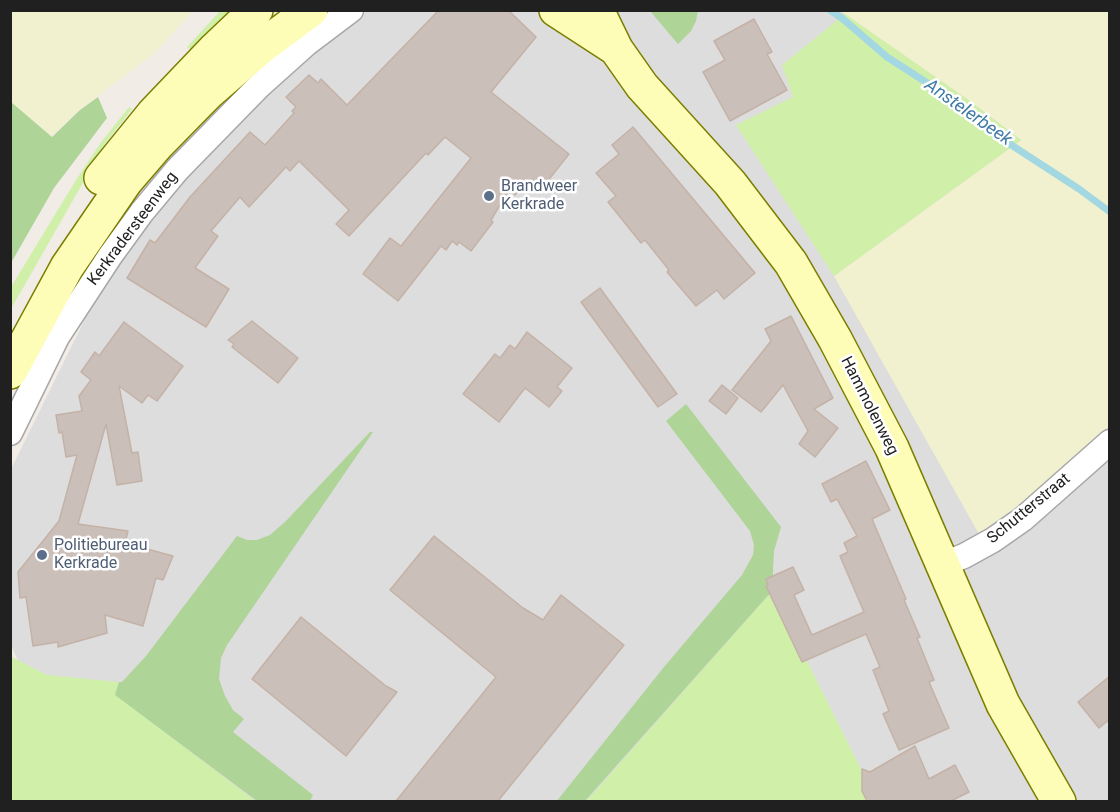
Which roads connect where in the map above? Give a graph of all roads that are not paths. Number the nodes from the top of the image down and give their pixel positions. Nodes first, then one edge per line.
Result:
1 (256, 10) edge
2 (311, 10) edge
3 (351, 10) edge
4 (556, 10) edge
5 (597, 10) edge
6 (616, 49) junction
7 (10, 324) edge
8 (10, 372) edge
9 (10, 433) edge
10 (1110, 442) edge
11 (941, 565) junction
12 (1059, 801) edge

1 - 7 street
2 - 8 street, Kerkradersteenweg
3 - 9 street, Kerkradersteenweg
4 - 6 street, Hammolenweg
5 - 6 street, Hammolenweg
6 - 11 street, Hammolenweg
10 - 11 street, Schutterstraat
11 - 12 street, Hammolenweg

